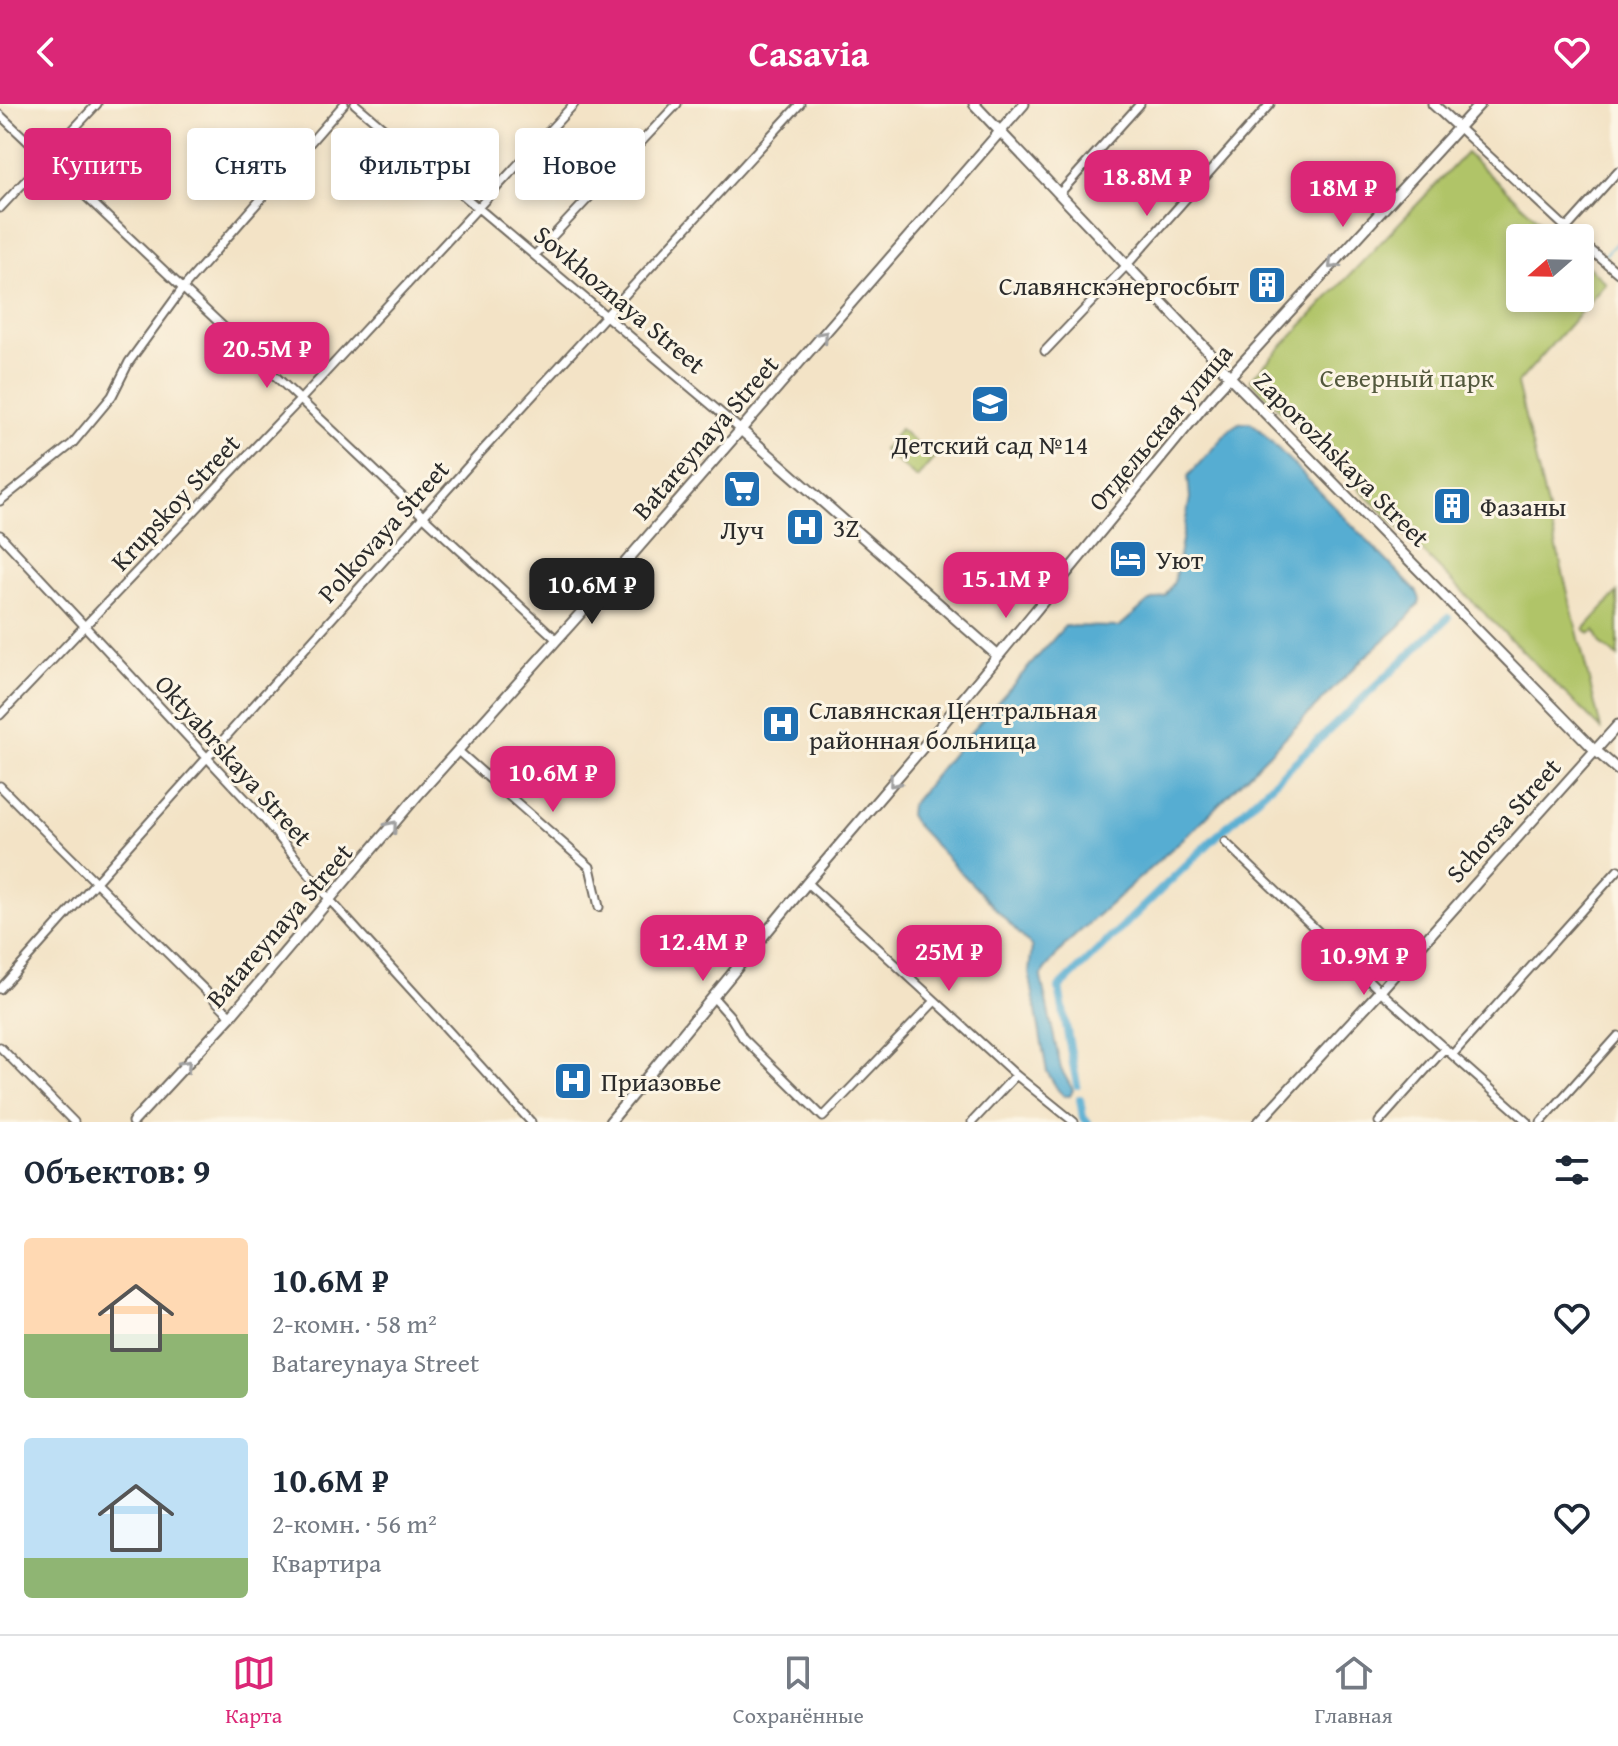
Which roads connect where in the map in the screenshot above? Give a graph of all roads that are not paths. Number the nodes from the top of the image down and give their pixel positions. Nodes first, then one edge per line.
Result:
1 (97, 104) edge
2 (344, 104) edge
3 (355, 104) edge
4 (574, 104) edge
5 (677, 104) edge
6 (800, 104) edge
7 (974, 104) edge
8 (1024, 104) edge
9 (1140, 104) edge
10 (1270, 104) edge
11 (1433, 104) edge
12 (1480, 104) edge
13 (0, 115) edge
14 (75, 128) edge
15 (1459, 128) junction
16 (1000, 131) junction
17 (24, 138) edge
18 (1618, 171) edge
19 (24, 182) edge
20 (1059, 194) junction
21 (90, 200) edge
22 (477, 206) junction
23 (0, 208) edge
24 (1561, 224) edge
25 (1570, 224) edge
26 (1594, 252) edge
27 (535, 255) junction
28 (1618, 257) edge
29 (1610, 265) junction
30 (1126, 266) junction
31 (1618, 273) edge
32 (183, 288) junction
33 (606, 315) junction
34 (1045, 351) dead end
35 (1229, 376) junction
36 (300, 400) junction
37 (741, 430) junction
38 (0, 501) edge
39 (424, 517) junction
40 (0, 535) edge
41 (84, 628) junction
42 (557, 640) junction
43 (998, 656) junction
44 (0, 715) edge
45 (1618, 725) edge
46 (1595, 750) junction
47 (458, 751) junction
48 (207, 757) junction
49 (1618, 770) edge
50 (0, 786) edge
51 (1225, 842) dead end
52 (1618, 870) edge
53 (97, 882) junction
54 (807, 883) junction
55 (330, 900) junction
56 (599, 907) dead end
57 (0, 989) edge
58 (1380, 991) junction
59 (713, 997) junction
60 (935, 1001) junction
61 (231, 1016) junction
62 (1618, 1036) edge
63 (0, 1047) edge
64 (1445, 1048) junction
65 (1453, 1054) junction
66 (1016, 1075) junction
67 (74, 1122) edge
68 (133, 1122) edge
69 (531, 1122) edge
70 (610, 1122) edge
71 (972, 1122) edge
72 (1074, 1122) edge
73 (1259, 1122) edge
74 (1379, 1122) edge
75 (1528, 1122) edge
76 (1541, 1122) edge

1 - 14 street
2 - 32 street
3 - 22 street, Sovkhoznaya Street
4 - 22 street, Krupskoy Street
5 - 27 street
6 - 33 street, Polkovaya Street
7 - 16 street, Zaporozhskaya Street
8 - 16 street, Batareynaya Street
9 - 20 street
10 - 30 street
11 - 15 street
12 - 15 street, Отдельская улица
13 - 17 street
15 - 24 street
15 -> 35 street, Отдельская улица
16 - 20 street, Zaporozhskaya Street
37 -> 16 street, Batareynaya Street
18 - 25 street
19 - 23 street
20 - 30 street, Zaporozhskaya Street
21 - 32 street
22 - 27 street, Sovkhoznaya Street
22 - 36 street, Krupskoy Street
26 - 29 street
27 - 33 street, Sovkhoznaya Street
28 - 29 street
29 - 31 street
30 - 34 street
30 - 35 street, Zaporozhskaya Street
32 - 36 street
32 - 38 street
33 - 37 street, Sovkhoznaya Street
33 - 39 street, Polkovaya Street
35 - 43 street, Отдельская улица
35 - 46 street, Zaporozhskaya Street
36 - 39 street
36 - 41 street, Krupskoy Street
37 - 42 street, Batareynaya Street
37 - 43 street, Sovkhoznaya Street
39 - 42 street
39 - 48 street, Polkovaya Street
40 - 41 street, Oktyabrskaya Street
41 - 44 street, Krupskoy Street
41 - 48 street, Oktyabrskaya Street
42 - 47 street, Batareynaya Street
43 -> 54 street, Отдельская улица
45 - 46 street, Schorsa Street
46 - 49 street, Zaporozhskaya Street
46 - 58 street, Schorsa Street
55 -> 47 street, Batareynaya Street
47 - 56 street
48 - 53 street, Polkovaya Street
48 - 55 street, Oktyabrskaya Street
50 - 53 street
51 - 58 street
52 - 65 street
53 - 57 street, Polkovaya Street
53 - 61 street
54 - 59 street, Отдельская улица
54 - 60 street
55 - 61 street, Batareynaya Street
55 - 69 street, Oktyabrskaya Street
58 - 64 street
58 - 73 street, Schorsa Street
59 - 60 street
59 - 70 street, Отдельская улица
60 - 66 street
68 -> 61 street, Batareynaya Street
62 - 76 street
63 - 67 street
64 - 65 street
64 - 74 street
65 - 75 street
66 - 71 street
66 - 72 street

